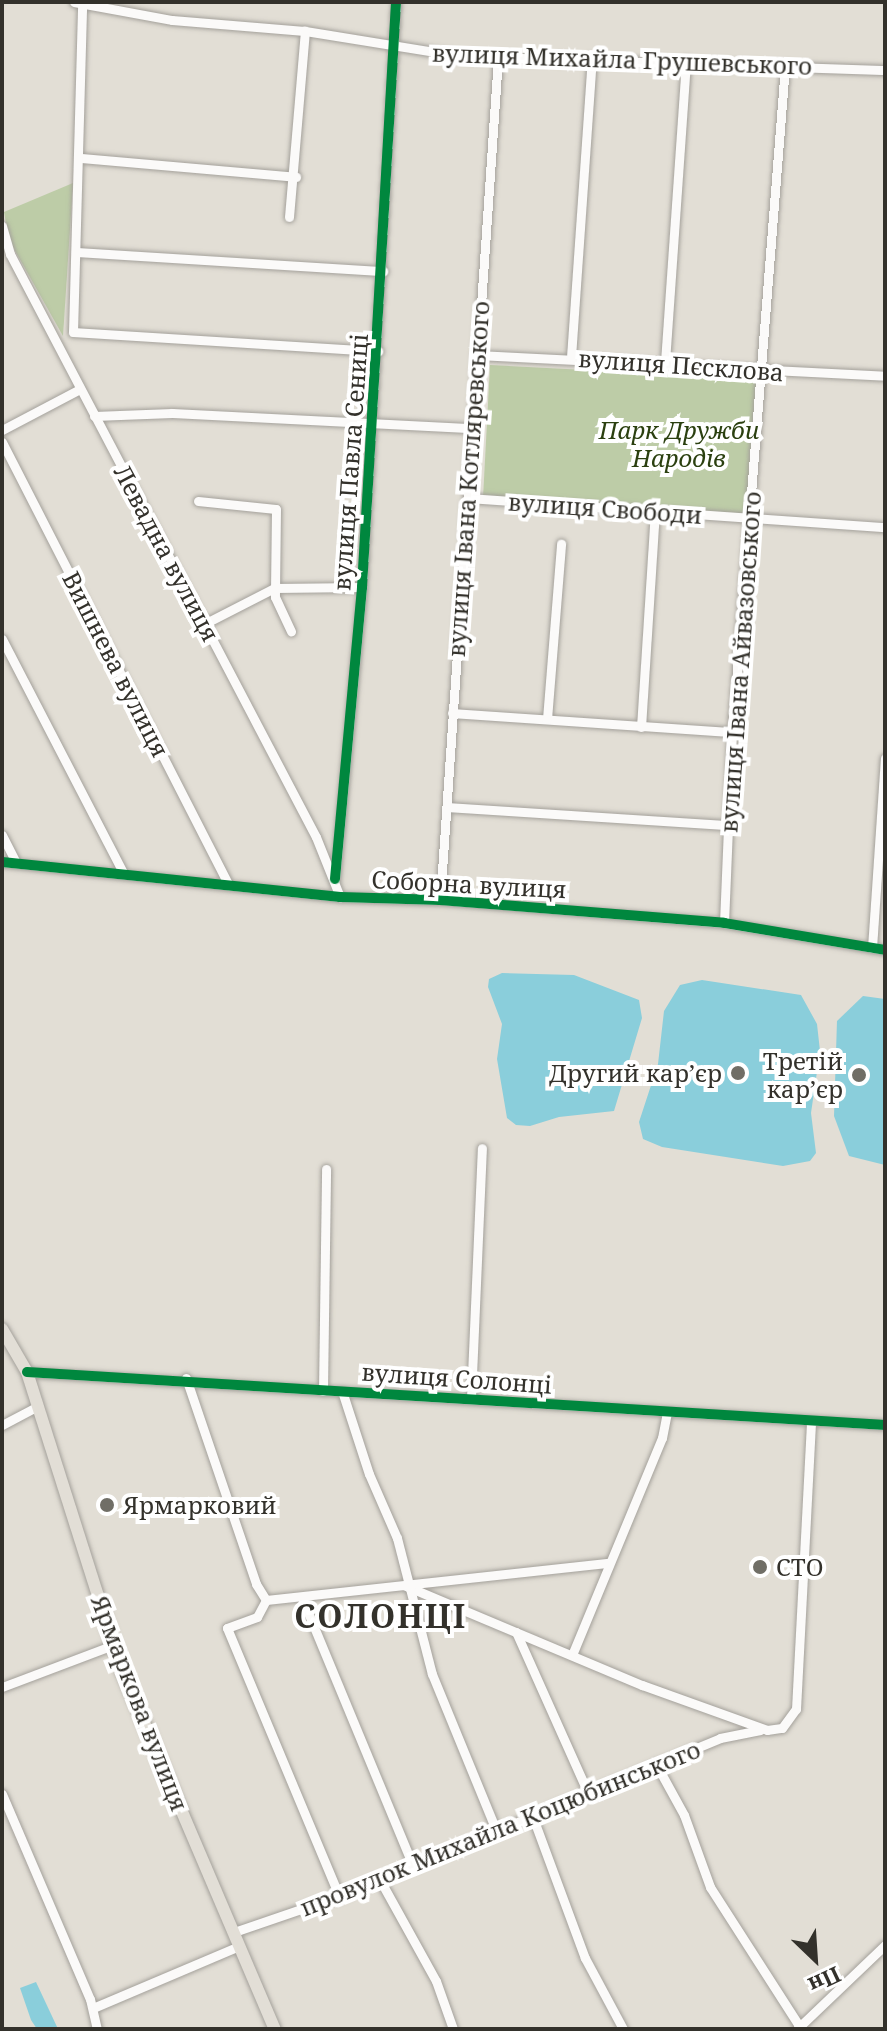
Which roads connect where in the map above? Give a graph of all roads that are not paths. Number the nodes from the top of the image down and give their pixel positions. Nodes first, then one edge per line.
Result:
1 (396, 2) edge
2 (78, 3) edge
3 (93, 4) edge
4 (305, 31) junction
5 (395, 46) junction
6 (498, 58) junction
7 (592, 59) junction
8 (686, 61) junction
9 (785, 66) junction
10 (885, 70) edge
11 (80, 158) junction
12 (296, 177) junction
13 (289, 217) dead end
14 (2, 226) edge
15 (77, 252) junction
16 (383, 271) junction
17 (73, 332) junction
18 (58, 344) junction
19 (378, 351) junction
20 (477, 355) junction
21 (571, 357) junction
22 (665, 362) junction
23 (760, 371) junction
24 (885, 376) edge
25 (80, 389) junction
26 (94, 416) junction
27 (373, 425) junction
28 (473, 428) junction
29 (2, 430) edge
30 (2, 442) edge
31 (468, 498) junction
32 (198, 501) dead end
33 (655, 511) junction
34 (750, 519) junction
35 (885, 527) edge
36 (561, 544) dead end
37 (362, 587) junction
38 (274, 588) junction
39 (204, 624) junction
40 (291, 632) dead end
41 (2, 639) edge
42 (452, 713) junction
43 (547, 719) junction
44 (641, 727) junction
45 (732, 732) junction
46 (885, 758) edge
47 (447, 807) junction
48 (728, 825) junction
49 (2, 835) edge
50 (2, 862) edge
51 (16, 862) junction
52 (124, 874) junction
53 (335, 879) junction
54 (229, 885) junction
55 (340, 897) junction
56 (440, 900) junction
57 (724, 923) junction
58 (872, 948) junction
59 (885, 950) edge
60 (482, 1148) dead end
61 (326, 1169) dead end
62 (2, 1329) edge
63 (27, 1372) junction
64 (186, 1378) junction
65 (323, 1391) junction
66 (342, 1391) junction
67 (471, 1398) junction
68 (38, 1406) junction
69 (667, 1413) junction
70 (811, 1423) junction
71 (2, 1425) edge
72 (885, 1425) edge
73 (609, 1563) junction
74 (406, 1586) junction
75 (302, 1598) junction
76 (266, 1600) junction
77 (516, 1632) junction
78 (113, 1645) junction
79 (572, 1655) junction
80 (2, 1687) edge
81 (767, 1730) junction
82 (656, 1764) junction
83 (588, 1793) junction
84 (2, 1794) edge
85 (532, 1815) junction
86 (496, 1830) junction
87 (413, 1866) junction
88 (380, 1880) junction
89 (339, 1896) junction
90 (234, 1932) junction
91 (885, 1945) edge
92 (239, 1946) junction
93 (93, 2008) junction
94 (799, 2028) edge
95 (97, 2029) edge
96 (275, 2029) edge
97 (453, 2029) edge
98 (623, 2029) edge

1 - 5 street, вулиця Павла Сениці
2 - 3 street, вулиця Михайла Грушевського
2 - 11 street
3 - 4 street, вулиця Михайла Грушевського
4 - 5 street, вулиця Михайла Грушевського
4 - 12 street
5 - 6 street, вулиця Михайла Грушевського
5 - 16 street, вулиця Павла Сениці
6 - 7 street, вулиця Михайла Грушевського
6 - 20 street, вулиця Івана Котляревського
7 - 8 street, вулиця Михайла Грушевського
7 - 21 street
8 - 9 street, вулиця Михайла Грушевського
8 - 22 street
9 - 10 street, вулиця Михайла Грушевського
9 - 23 street, вулиця Івана Айвазовського
11 - 12 street
11 - 15 street
12 - 13 street
14 - 18 street, Левадна вулиця
15 - 16 street
15 - 17 street
16 - 19 street, вулиця Павла Сениці
17 - 18 street
17 - 19 street
18 - 25 street, Левадна вулиця
19 - 27 street, вулиця Павла Сениці
20 - 21 street, вулиця Пєсклова
20 - 28 street, вулиця Івана Котляревського
21 - 22 street, вулиця Пєсклова
22 - 23 street, вулиця Пєсклова
23 - 24 street, вулиця Пєсклова
23 - 34 street, вулиця Івана Айвазовського
25 - 26 street, Левадна вулиця
25 - 29 street
26 - 27 street
26 - 39 street, Левадна вулиця
27 - 28 street
27 - 37 street, вулиця Павла Сениці
28 - 31 street, вулиця Івана Котляревського
30 - 54 street, Вишнева вулиця
31 - 33 street, вулиця Свободи
31 - 42 street, вулиця Івана Котляревського
32 - 38 street
33 - 34 street, вулиця Свободи
33 - 44 street
34 - 35 street, вулиця Свободи
34 - 45 street, вулиця Івана Айвазовського
36 - 43 street
37 - 38 street
37 - 53 street, вулиця Павла Сениці
38 - 39 street
38 - 40 street
39 - 53 street, Левадна вулиця
41 - 52 street
42 - 43 street
42 - 47 street, вулиця Івана Котляревського
43 - 44 street
44 - 45 street
45 - 48 street, вулиця Івана Айвазовського
46 - 58 street
47 - 48 street
47 - 56 street, вулиця Івана Котляревського
48 - 57 street, вулиця Івана Айвазовського
49 - 51 street
50 - 51 street, Соборна вулиця
51 - 52 street, Соборна вулиця
52 - 54 street, Соборна вулиця
53 - 55 street
54 - 55 street, Соборна вулиця
55 - 56 street, Соборна вулиця
56 - 57 street, Соборна вулиця
57 - 58 street, Соборна вулиця
58 - 59 street, Соборна вулиця
60 - 67 street
61 - 65 street
62 - 63 main road, Ярмаркова вулиця
63 - 64 street, вулиця Солонці
63 - 68 main road, Ярмаркова вулиця
64 - 65 street, вулиця Солонці
64 - 76 street
65 - 66 street, вулиця Солонці
66 - 67 street, вулиця Солонці
66 - 74 street
67 - 69 street, вулиця Солонці
68 - 71 street
68 - 78 main road, Ярмаркова вулиця
69 - 70 street, вулиця Солонці
69 - 73 street
70 - 72 street, вулиця Солонці
70 - 81 street
73 - 74 street
73 - 79 street
74 - 75 street
74 - 77 street
74 - 86 street
75 - 76 street
75 - 87 street
76 - 89 street
77 - 79 street
77 - 83 street
78 - 80 street
78 - 90 main road, Ярмаркова вулиця
79 - 81 street
81 - 82 street, провулок Михайла Коцюбинського
82 - 83 street, провулок Михайла Коцюбинського
82 - 94 street
83 - 85 street, провулок Михайла Коцюбинського
84 - 93 street
85 - 86 street, провулок Михайла Коцюбинського
85 - 98 street
86 - 87 street, провулок Михайла Коцюбинського
87 - 88 street, провулок Михайла Коцюбинського
88 - 89 street, провулок Михайла Коцюбинського
88 - 97 street
89 - 90 street, провулок Михайла Коцюбинського
90 - 92 main road, Ярмаркова вулиця
91 - 94 street
92 - 93 street
92 - 96 main road, Ярмаркова вулиця
93 - 95 street

